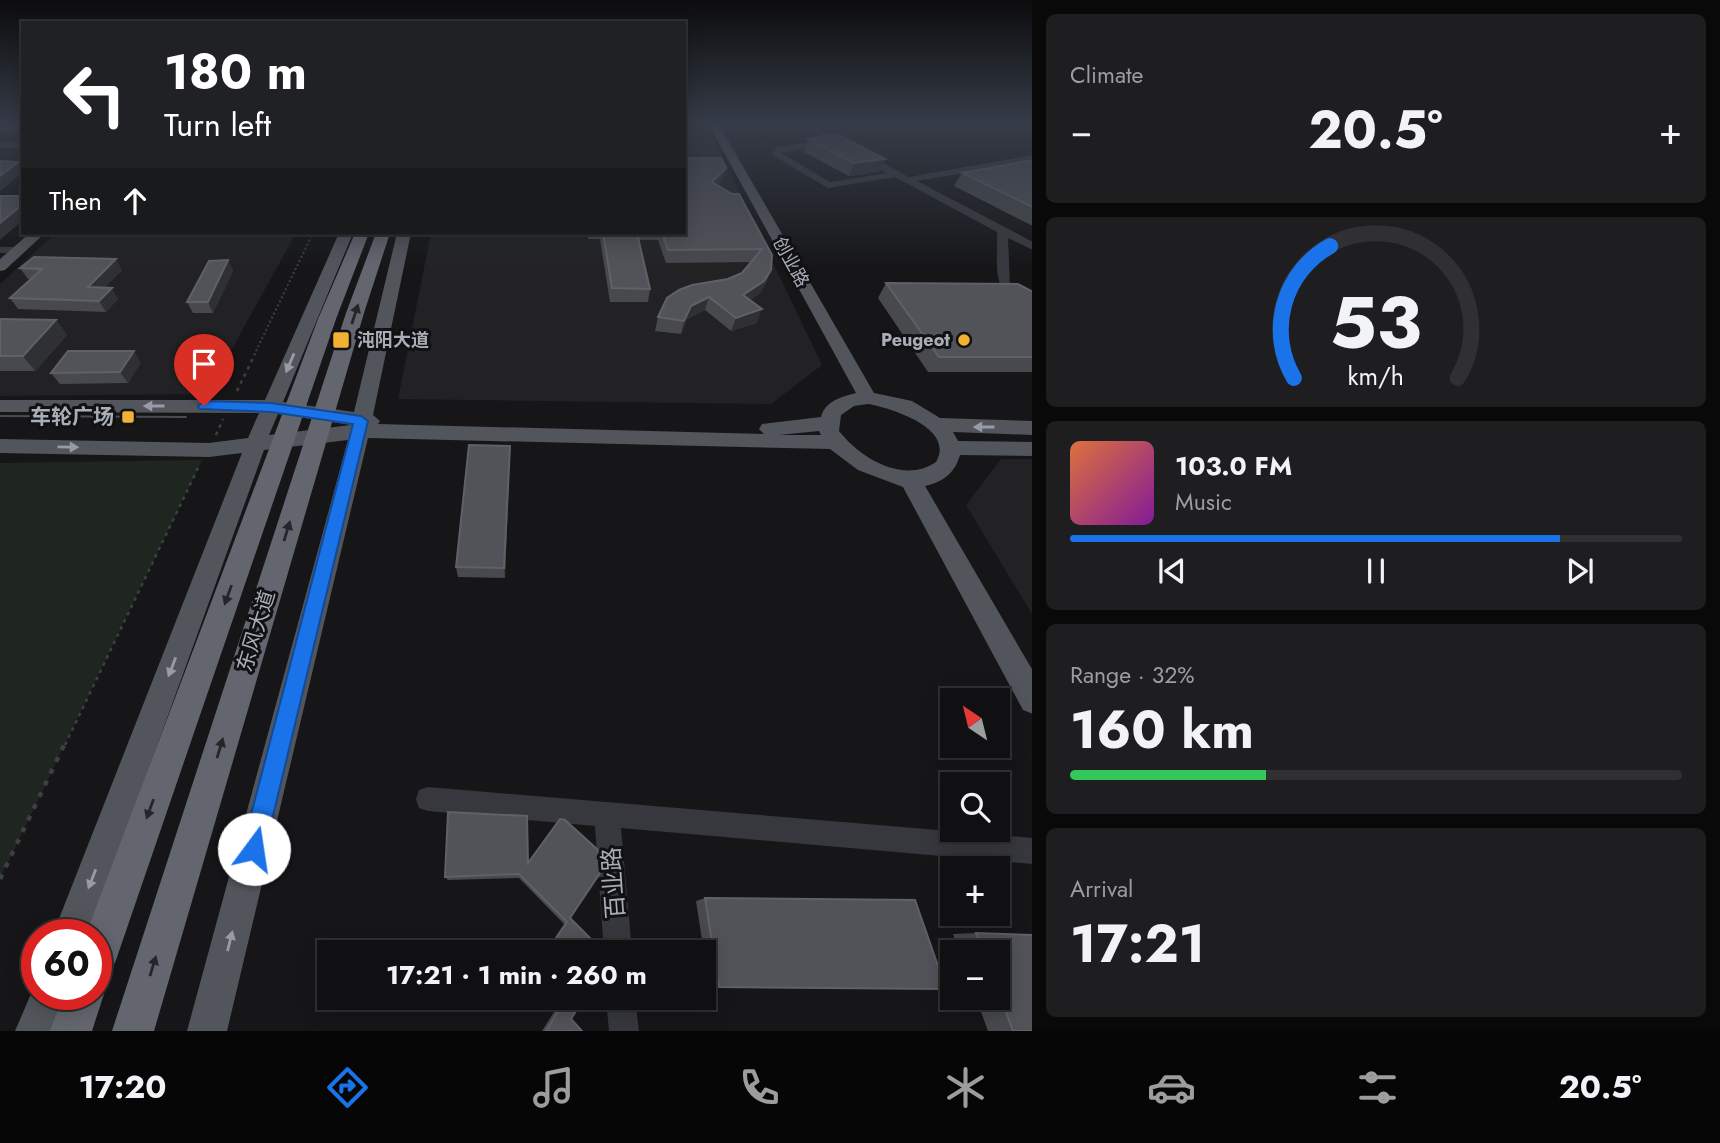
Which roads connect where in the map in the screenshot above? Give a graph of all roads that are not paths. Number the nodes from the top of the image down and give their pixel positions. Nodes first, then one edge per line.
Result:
1 (742, 173) edge
2 (808, 173) edge
3 (948, 173) edge
4 (898, 174) joint
5 (909, 180) junction
6 (1002, 230) junction
7 (36, 235) edge
8 (345, 235) edge
9 (361, 235) edge
10 (382, 235) edge
11 (404, 235) edge
12 (1032, 247) edge
13 (0, 250) edge
14 (19, 250) junction
15 (0, 267) edge
16 (1032, 306) edge
17 (868, 398) junction
18 (0, 406) edge
19 (271, 407) junction
20 (936, 425) junction
21 (361, 426) junction
22 (1032, 428) edge
23 (831, 432) junction
24 (256, 443) junction
25 (0, 446) edge
26 (950, 448) junction
27 (1032, 449) edge
28 (909, 478) junction
29 (1032, 700) edge
30 (428, 799) dead end
31 (607, 814) junction
32 (1032, 851) edge
33 (77, 919) edge
34 (111, 919) edge
35 (617, 940) edge
36 (43, 1010) edge
37 (78, 1010) edge
38 (622, 1010) edge
39 (35, 1031) edge
40 (71, 1031) edge
41 (132, 1031) edge
42 (207, 1031) edge
43 (624, 1031) edge

1 - 17 main road, 创业路
2 - 4 street
3 - 5 street
4 - 5 street
5 - 6 street
6 - 12 street
6 - 16 street
7 - 14 main road
8 -> 19 main road
9 -> 34 highway, 东风大道
41 -> 10 highway, 东风大道
11 - 21 main road
13 - 14 street
14 - 15 main road
17 - 20 main road
17 - 23 main road
19 -> 18 main road
19 - 21 main road
19 - 24 main road
22 -> 20 main road
20 - 26 main road
21 - 23 main road
21 - 24 main road
42 -> 21 main road
23 - 28 main road
25 -> 24 main road
24 -> 33 main road
26 - 27 main road
26 - 28 main road
28 - 29 main road
30 - 31 street
31 - 32 street
31 - 35 street, 百业路
36 - 39 main road
37 - 40 highway
38 - 43 street

